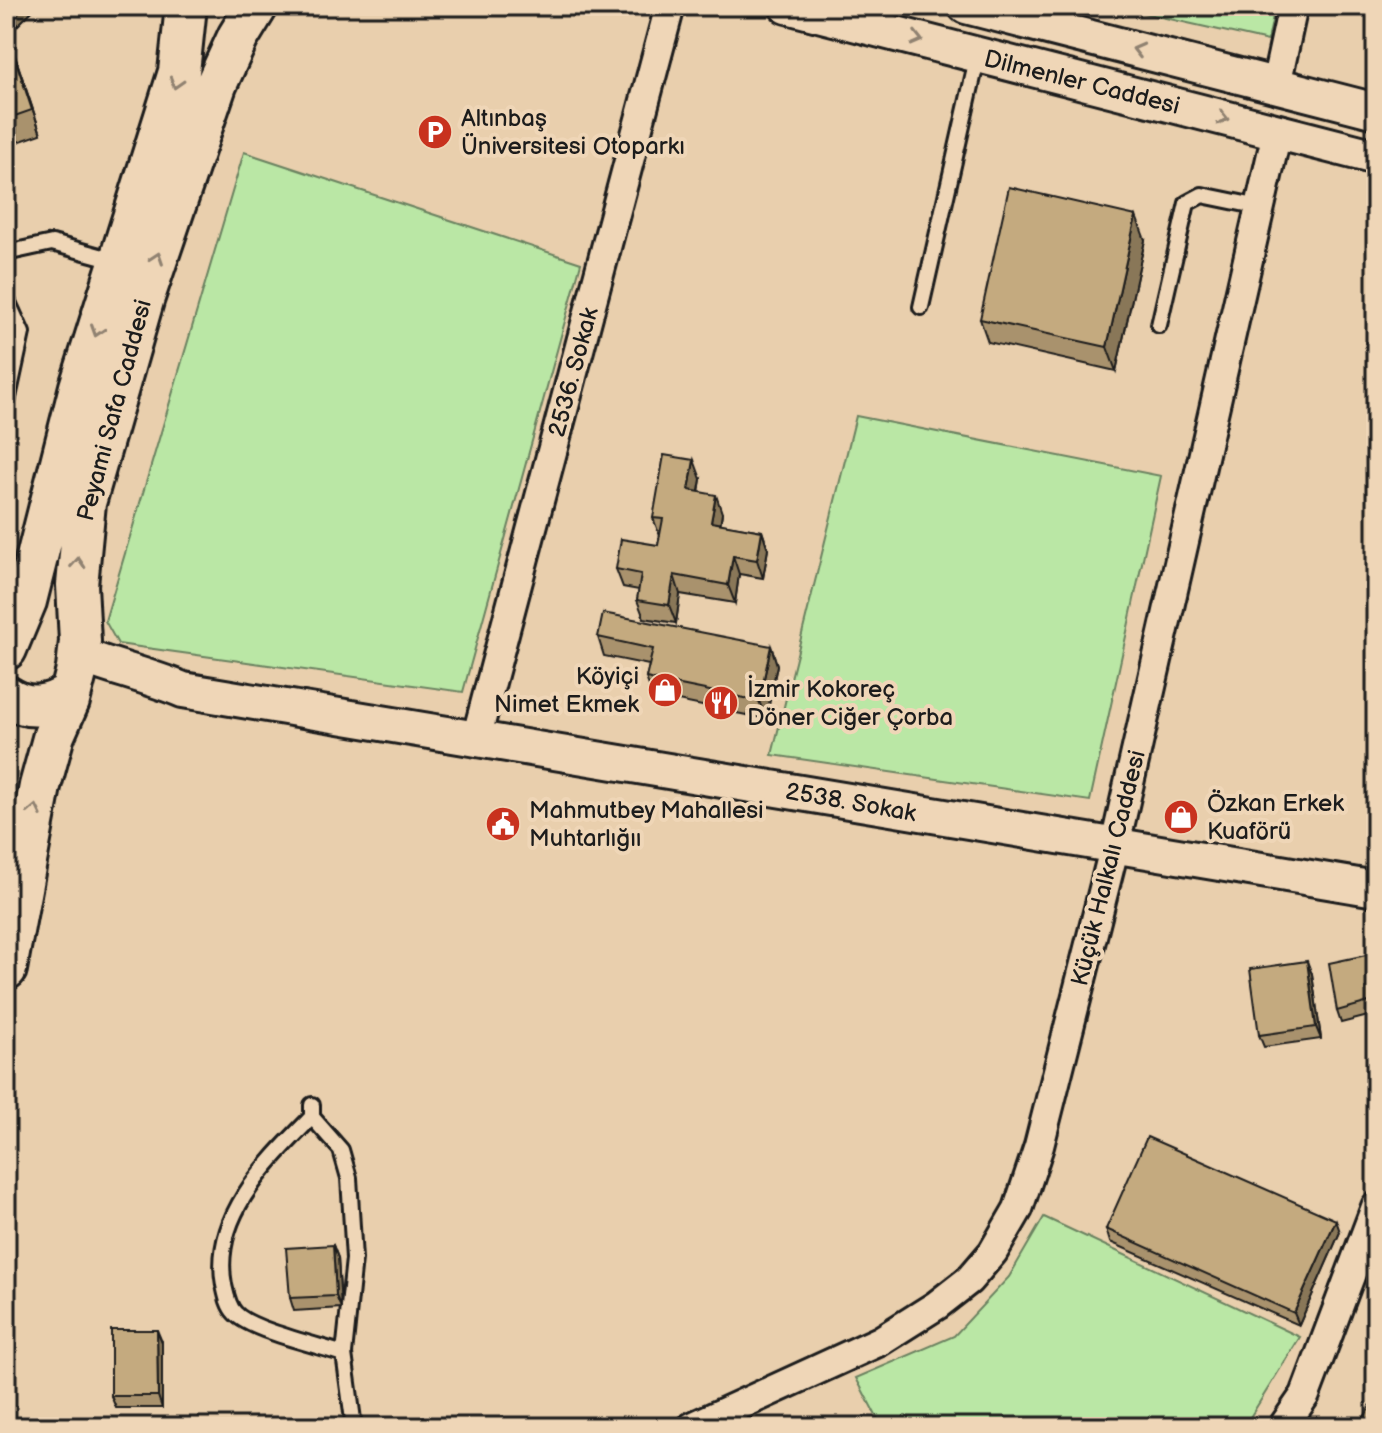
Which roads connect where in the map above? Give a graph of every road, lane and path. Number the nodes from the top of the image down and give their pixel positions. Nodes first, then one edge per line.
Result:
1 (186, 6) edge
2 (257, 6) edge
3 (670, 6) edge
4 (787, 6) edge
5 (966, 6) edge
6 (1293, 6) edge
7 (978, 55) junction
8 (1276, 85) junction
9 (1376, 111) edge
10 (1277, 132) junction
11 (1376, 157) edge
12 (1260, 207) junction
13 (6, 253) edge
14 (120, 261) junction
15 (6, 298) edge
16 (921, 307) dead end
17 (1159, 325) dead end
18 (6, 407) edge
19 (8, 642) edge
20 (77, 663) junction
21 (6, 696) edge
22 (476, 739) junction
23 (1115, 845) junction
24 (1376, 889) edge
25 (6, 969) edge
26 (1376, 1207) edge
27 (344, 1354) junction
28 (354, 1427) edge
29 (692, 1427) edge
30 (1283, 1427) edge

1 -> 14 main road, Peyami Safa Caddesi
20 -> 2 main road, Peyami Safa Caddesi
3 - 22 street, 2536. Sokak
4 -> 7 street, Dilmenler Caddesi
8 -> 5 street, Dilmenler Caddesi
6 - 8 street
7 -> 10 street, Dilmenler Caddesi
7 - 16 lane
8 - 9 street, Dilmenler Caddesi
10 - 11 street, Dilmenler Caddesi
10 - 12 street, Küçük Halkalı Caddesi
12 - 17 lane
12 - 23 street, Küçük Halkalı Caddesi
13 - 14 lane
14 -> 19 main road, Peyami Safa Caddesi
15 - 18 lane
19 - 20 main road
20 - 21 main road
20 - 22 street, 2538. Sokak
25 -> 20 main road, Peyami Safa Caddesi
22 - 23 street, 2538. Sokak
23 - 24 street, 2538. Sokak
23 - 29 street, Küçük Halkalı Caddesi
26 - 30 street
27 - 27 lane
27 - 28 lane

